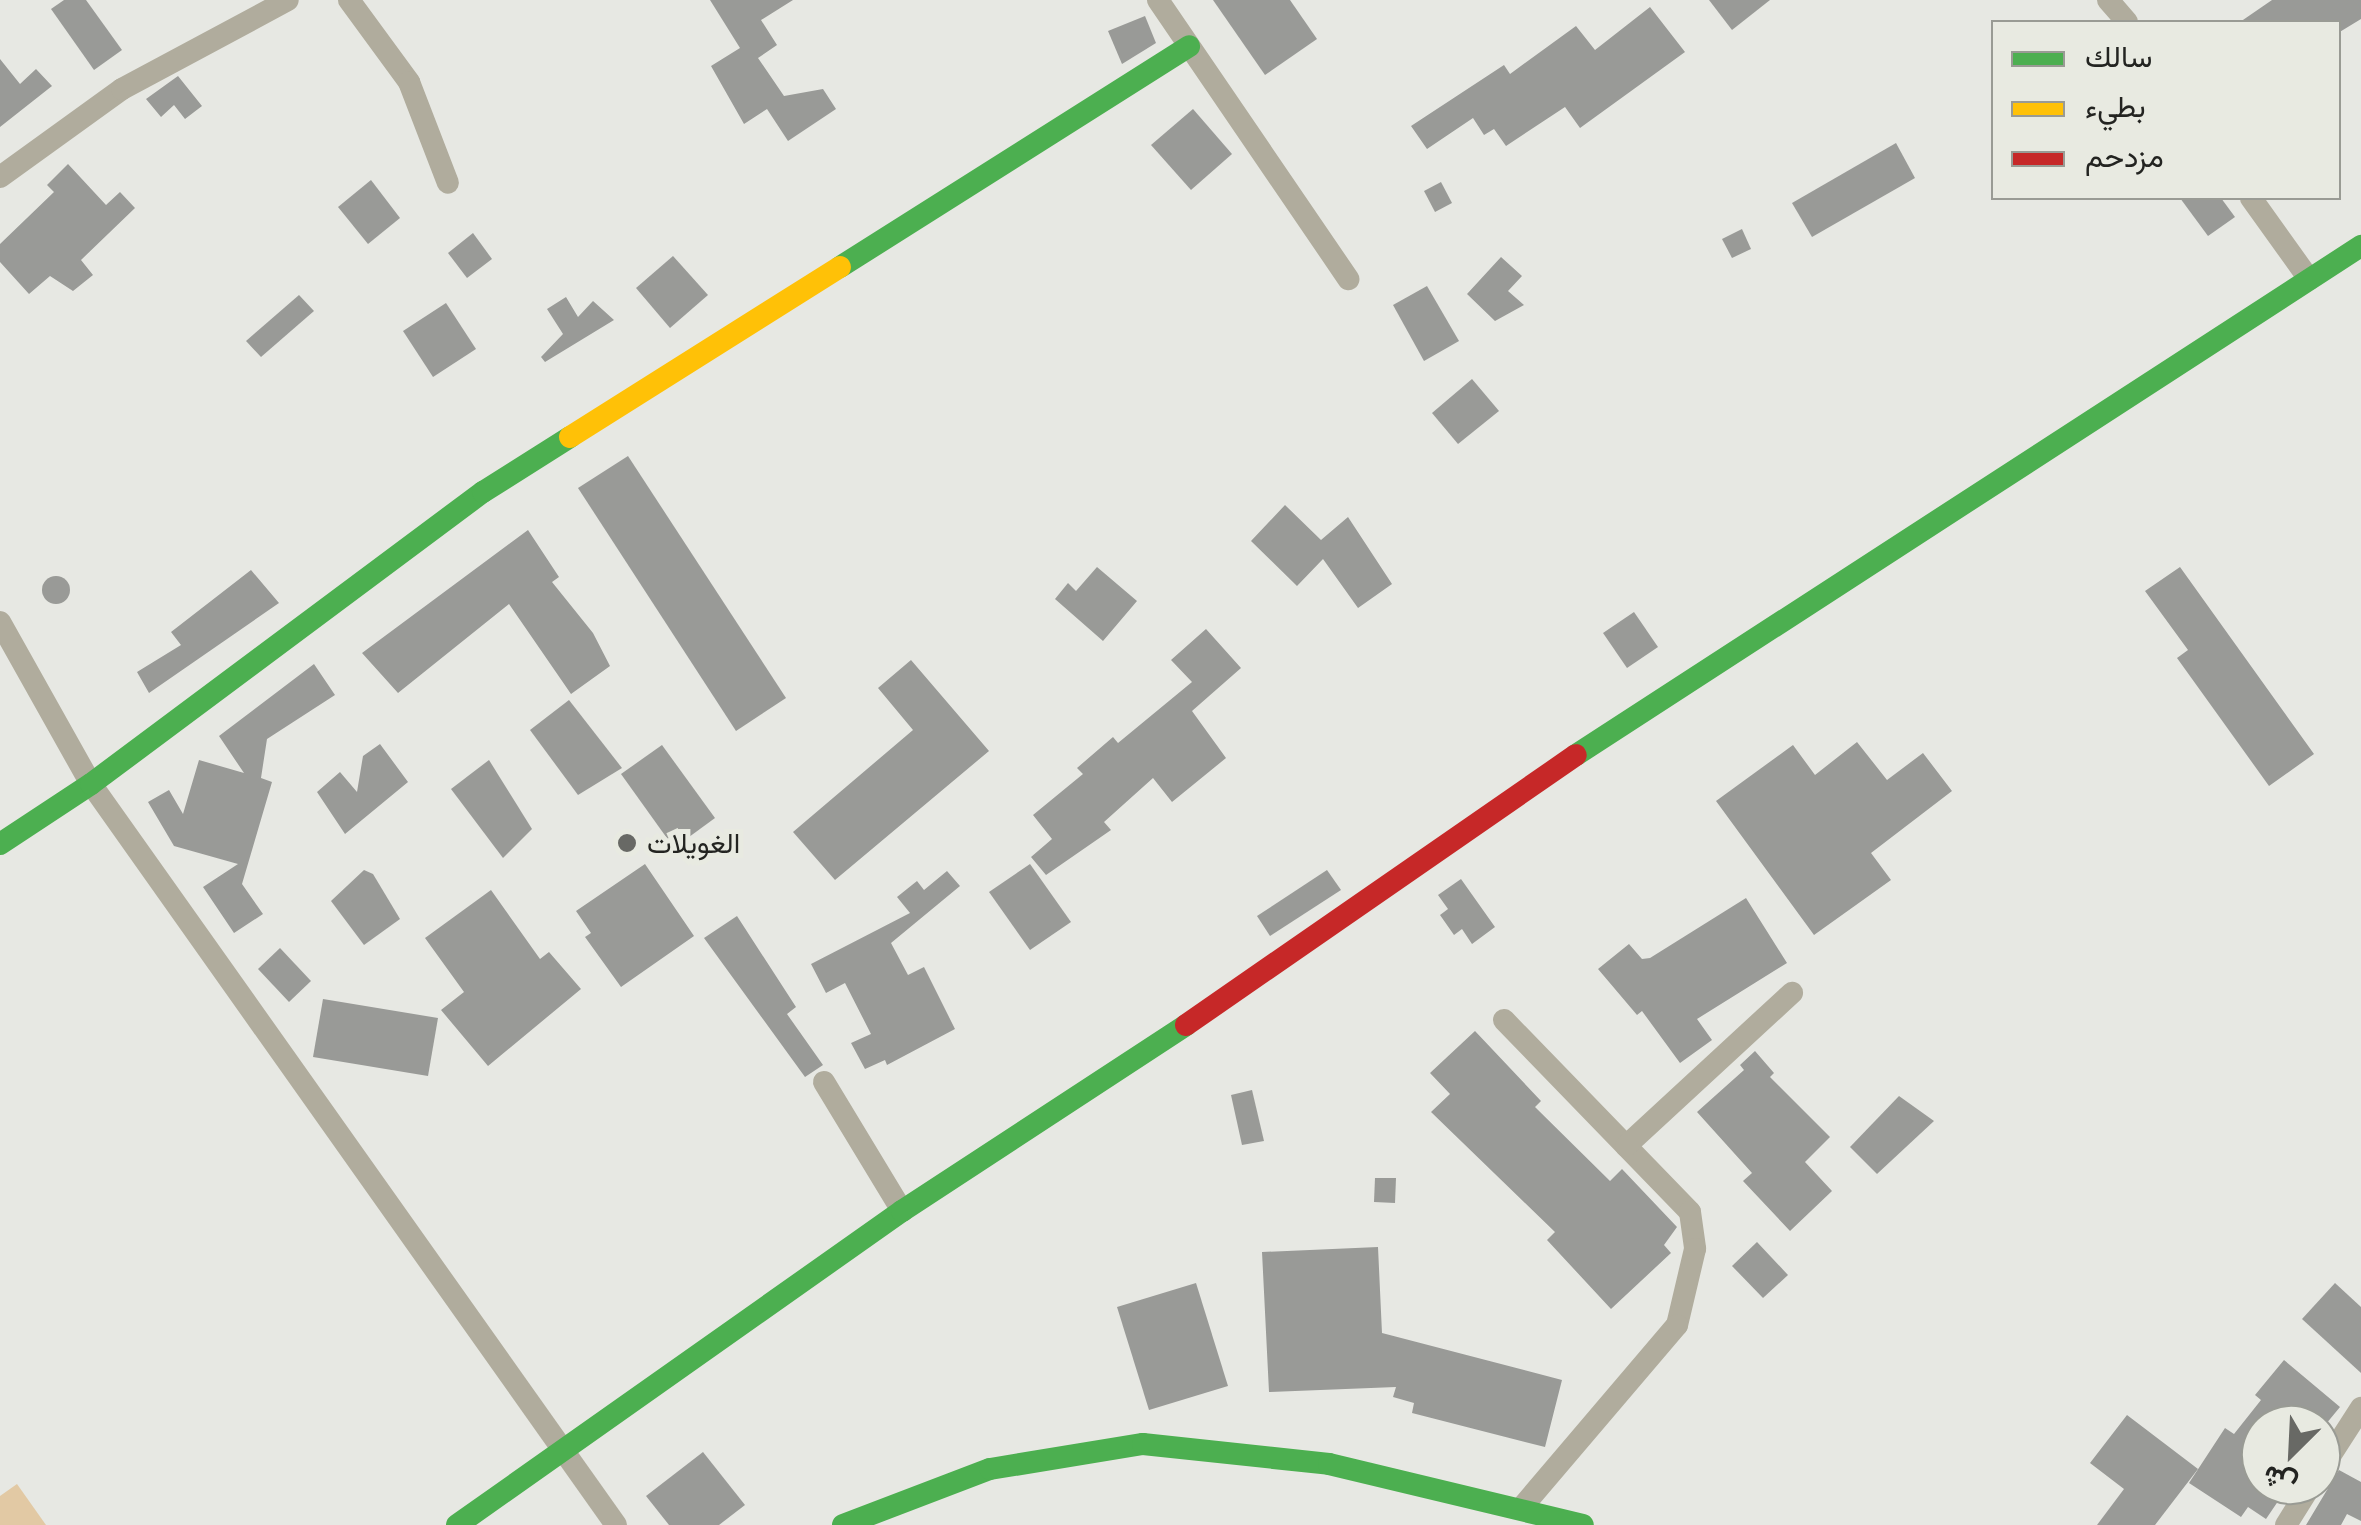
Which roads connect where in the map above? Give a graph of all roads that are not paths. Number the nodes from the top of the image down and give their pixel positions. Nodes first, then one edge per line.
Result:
1 (288, 0) edge
2 (348, 0) edge
3 (1158, 0) edge
4 (2108, 0) edge
5 (2125, 20) edge
6 (1189, 46) junction
7 (0, 177) edge
8 (448, 183) dead end
9 (2253, 200) edge
10 (2361, 246) edge
11 (1348, 278) dead end
12 (2310, 279) junction
13 (0, 622) edge
14 (91, 784) junction
15 (0, 844) edge
16 (1792, 993) dead end
17 (1504, 1020) dead end
18 (824, 1082) dead end
19 (1626, 1146) junction
20 (902, 1210) junction
21 (2361, 1408) edge
22 (2341, 1439) edge
23 (567, 1453) junction
24 (1521, 1508) junction
25 (457, 1525) edge
26 (616, 1525) edge
27 (844, 1525) edge
28 (1583, 1525) edge

1 - 7 street
2 - 8 street
3 - 6 street
4 - 5 street
6 - 11 street
6 - 14 street
9 - 12 street
10 - 12 street
12 - 20 street
13 - 14 street
14 - 15 street
14 - 23 street
16 - 19 street
17 - 19 street
18 - 20 street
19 - 24 street
20 - 23 street
21 - 22 street
23 - 25 street
23 - 26 street
24 - 27 street
24 - 28 street

